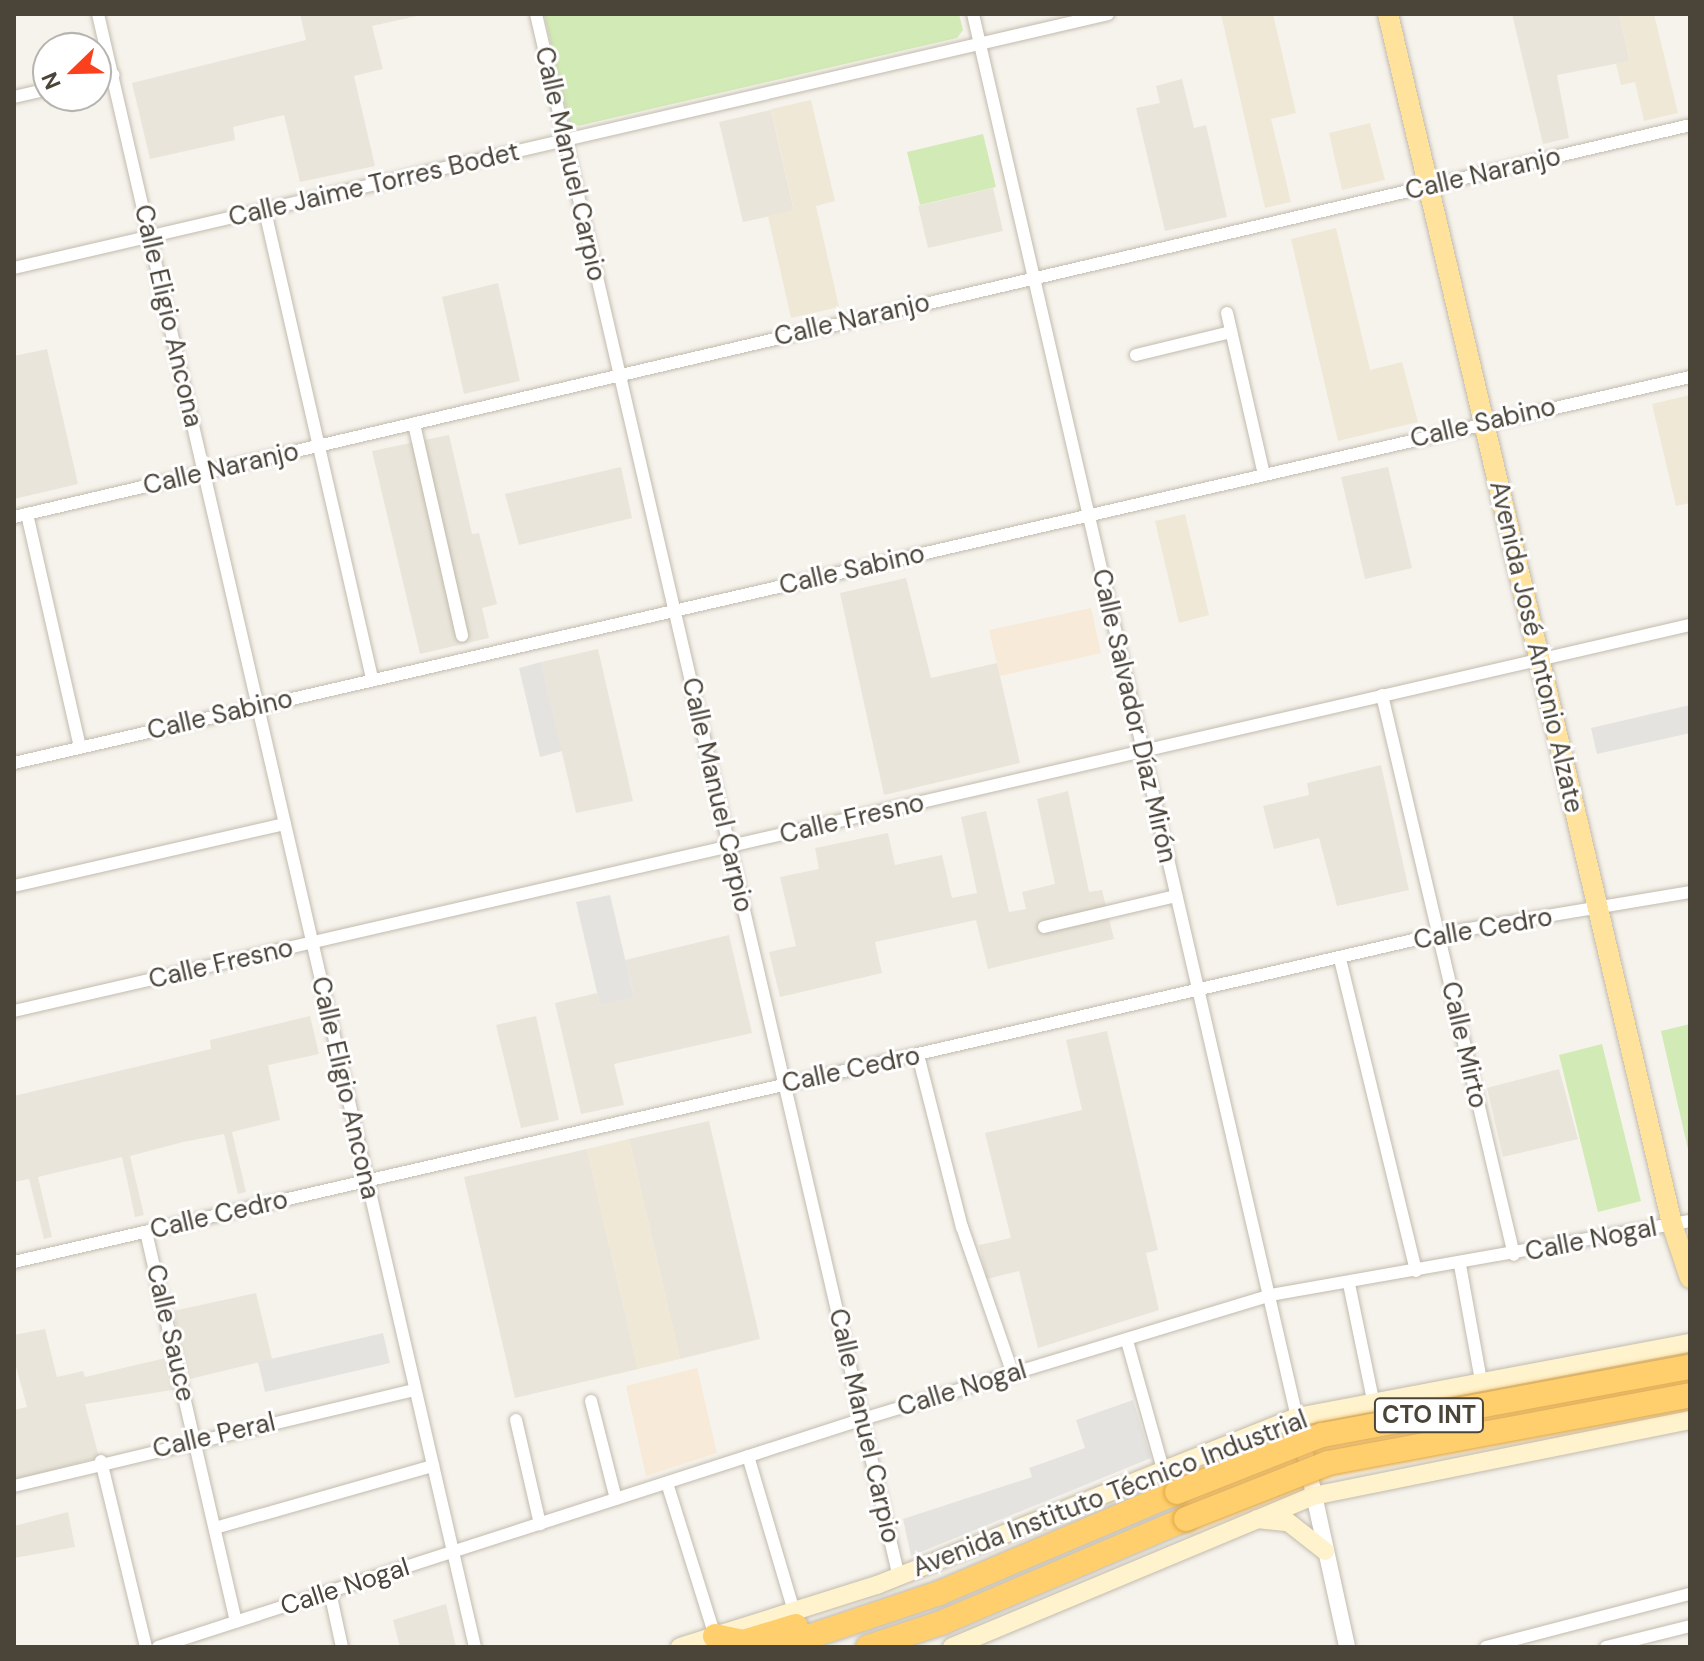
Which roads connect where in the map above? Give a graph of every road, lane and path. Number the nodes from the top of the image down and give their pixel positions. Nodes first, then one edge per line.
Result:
1 (98, 14) edge
2 (536, 14) edge
3 (973, 14) edge
4 (1108, 14) edge
5 (1388, 14) edge
6 (981, 46) junction
7 (114, 75) joint
8 (1690, 125) edge
9 (566, 140) junction
10 (1429, 187) junction
11 (265, 211) junction
12 (151, 236) junction
13 (14, 268) edge
14 (1033, 278) junction
15 (1227, 313) dead end
16 (1231, 332) junction
17 (1136, 355) dead end
18 (617, 376) junction
19 (1690, 377) edge
20 (1483, 423) junction
21 (414, 424) junction
22 (319, 446) junction
23 (203, 472) junction
24 (1264, 475) junction
25 (1088, 515) junction
26 (20, 516) edge
27 (674, 610) junction
28 (1690, 625) edge
29 (462, 636) dead end
30 (1539, 660) junction
31 (372, 680) junction
32 (1382, 695) junction
33 (258, 706) junction
34 (80, 747) junction
35 (1142, 750) junction
36 (14, 763) edge
37 (285, 824) junction
38 (729, 847) junction
39 (14, 886) edge
40 (1690, 892) edge
41 (1176, 896) junction
42 (1598, 909) junction
43 (1044, 927) dead end
44 (1439, 934) junction
45 (311, 943) junction
46 (1340, 959) junction
47 (1199, 991) junction
48 (14, 1011) edge
49 (918, 1055) junction
50 (785, 1084) junction
51 (366, 1179) junction
52 (1681, 1222) edge
53 (146, 1232) junction
54 (1514, 1255) junction
55 (14, 1262) edge
56 (1460, 1265) junction
57 (1416, 1271) junction
58 (1690, 1278) edge
59 (1349, 1284) junction
60 (1270, 1295) junction
61 (1127, 1341) junction
62 (1690, 1343) edge
63 (1690, 1367) edge
64 (1013, 1374) junction
65 (1481, 1381) junction
66 (414, 1390) junction
67 (1690, 1395) edge
68 (1373, 1400) junction
69 (591, 1401) dead end
70 (1297, 1417) junction
71 (863, 1419) junction
72 (516, 1420) dead end
73 (1690, 1420) edge
74 (195, 1441) junction
75 (748, 1456) junction
76 (101, 1461) junction
77 (433, 1466) junction
78 (1163, 1469) junction
79 (667, 1483) junction
80 (14, 1486) edge
81 (1313, 1496) junction
82 (616, 1499) junction
83 (1254, 1519) junction
84 (540, 1524) junction
85 (215, 1528) junction
86 (1325, 1551) junction
87 (452, 1552) junction
88 (899, 1577) junction
89 (330, 1592) junction
90 (1690, 1594) edge
91 (794, 1611) junction
92 (869, 1618) junction
93 (236, 1622) junction
94 (1690, 1626) edge
95 (715, 1636) junction
96 (901, 1641) edge
97 (146, 1647) edge
98 (158, 1647) edge
99 (342, 1647) edge
100 (475, 1647) edge
101 (680, 1647) edge
102 (778, 1647) edge
103 (868, 1647) edge
104 (952, 1647) edge
105 (1347, 1647) edge
106 (1486, 1647) edge
107 (1606, 1647) edge

1 - 7 street, Calle Eligio Ancona
2 - 9 street, Calle Manuel Carpio
3 - 6 street, Calle Salvador Díaz Mirón
4 - 6 street, Calle Jaime Torres Bodet
5 - 10 main road, Avenida José Antonio Alzate
6 - 9 street, Calle Jaime Torres Bodet
6 - 14 street, Calle Salvador Díaz Mirón
7 - 12 street, Calle Eligio Ancona
8 - 10 street, Calle Naranjo
9 - 11 street, Calle Jaime Torres Bodet
9 - 18 street, Calle Manuel Carpio
10 - 14 street, Calle Naranjo
10 - 20 main road, Avenida José Antonio Alzate
11 - 12 street, Calle Jaime Torres Bodet
11 - 22 street
12 - 13 street, Calle Jaime Torres Bodet
12 - 23 street, Calle Eligio Ancona
14 - 18 street, Calle Naranjo
14 - 25 street, Calle Salvador Díaz Mirón
15 - 16 street
16 - 17 street
16 - 24 street
18 - 21 street, Calle Naranjo
18 - 27 street, Calle Manuel Carpio
19 - 20 street, Calle Sabino
20 - 24 street, Calle Sabino
20 - 30 main road, Avenida José Antonio Alzate
21 - 22 street, Calle Naranjo
21 - 29 street
22 - 23 street, Calle Naranjo
22 - 31 street
23 - 26 street, Calle Naranjo
23 - 33 street, Calle Eligio Ancona
24 - 25 street, Calle Sabino
25 - 27 street, Calle Sabino
25 - 35 street, Calle Salvador Díaz Mirón
26 - 34 street
27 - 31 street, Calle Sabino
27 - 38 street, Calle Manuel Carpio
28 - 30 street, Calle Fresno
30 - 32 street, Calle Fresno
30 - 42 main road, Avenida José Antonio Alzate
31 - 33 street, Calle Sabino
32 - 35 street, Calle Fresno
32 - 44 street, Calle Mirto
33 - 34 street, Calle Sabino
33 - 37 street, Calle Eligio Ancona
34 - 36 street, Calle Sabino
35 - 38 street, Calle Fresno
35 - 41 street, Calle Salvador Díaz Mirón
37 - 39 street
37 - 45 street, Calle Eligio Ancona
38 - 45 street, Calle Fresno
38 - 50 street, Calle Manuel Carpio
40 - 42 street, Calle Cedro
41 - 43 street
41 - 47 street, Calle Salvador Díaz Mirón
42 - 44 street, Calle Cedro
42 - 52 main road, Avenida José Antonio Alzate
44 - 46 street, Calle Cedro
44 - 54 street, Calle Mirto
45 - 48 street, Calle Fresno
45 - 51 street, Calle Eligio Ancona
46 - 47 street, Calle Cedro
46 - 57 street
47 - 49 street, Calle Cedro
47 - 60 street, Calle Salvador Díaz Mirón
49 - 50 street, Calle Cedro
49 - 64 street
50 - 51 street, Calle Cedro
50 - 71 street, Calle Manuel Carpio
51 - 53 street, Calle Cedro
51 - 66 street, Calle Eligio Ancona
52 - 54 street, Calle Nogal
52 - 58 main road, Avenida José Antonio Alzate
53 - 55 street, Calle Cedro
53 - 74 street, Calle Sauce
54 - 56 street, Calle Nogal
56 - 57 street, Calle Nogal
56 - 65 street
57 - 59 street, Calle Nogal
59 - 60 street, Calle Nogal
59 - 68 street
60 - 61 street, Calle Nogal
60 - 70 street, Calle Salvador Díaz Mirón
61 - 64 street, Calle Nogal
61 - 78 street
62 - 65 main road, Avenida Instituto Técnico Industrial / CTO INT
63 - 92 highway, CTO INT, bridge
64 - 71 street, Calle Nogal
65 - 68 main road, Avenida Instituto Técnico Industrial / CTO INT
66 - 74 street, Calle Peral
66 - 77 street, Calle Eligio Ancona
67 - 96 highway, CTO INT, bridge
68 - 70 main road, Avenida Instituto Técnico Industrial / CTO INT
69 - 82 street
70 - 78 main road, Avenida Instituto Técnico Industrial / CTO INT
70 - 81 street
71 - 75 street, Calle Nogal
71 - 88 street, Calle Manuel Carpio
72 - 84 street
73 - 81 main road, CTO INT
74 - 76 street, Calle Peral
74 - 85 street, Calle Sauce
75 - 79 street, Calle Nogal
75 - 91 street
76 - 80 street, Calle Peral
76 - 97 street
77 - 85 street
77 - 87 street, Calle Eligio Ancona
78 - 88 main road, Avenida Instituto Técnico Industrial / CTO INT
79 - 82 street, Calle Nogal
79 - 95 street
81 - 83 main road, CTO INT
81 - 86 street
82 - 84 street, Calle Nogal
83 - 86 main road
83 - 104 main road, CTO INT
84 - 87 street, Calle Nogal
85 - 93 street, Calle Sauce
86 - 105 street
87 - 89 street, Calle Nogal
87 - 100 street, Calle Eligio Ancona
88 - 91 main road, Avenida Instituto Técnico Industrial / CTO INT
89 - 93 street, Calle Nogal
89 - 99 street
90 - 106 street
91 - 95 main road, Avenida Instituto Técnico Industrial / CTO INT
92 - 95 highway
92 - 102 highway, CTO INT
93 - 98 street, Calle Nogal
94 - 107 street
95 - 101 main road, Avenida Instituto Técnico Industrial / CTO INT
96 - 103 highway, CTO INT

